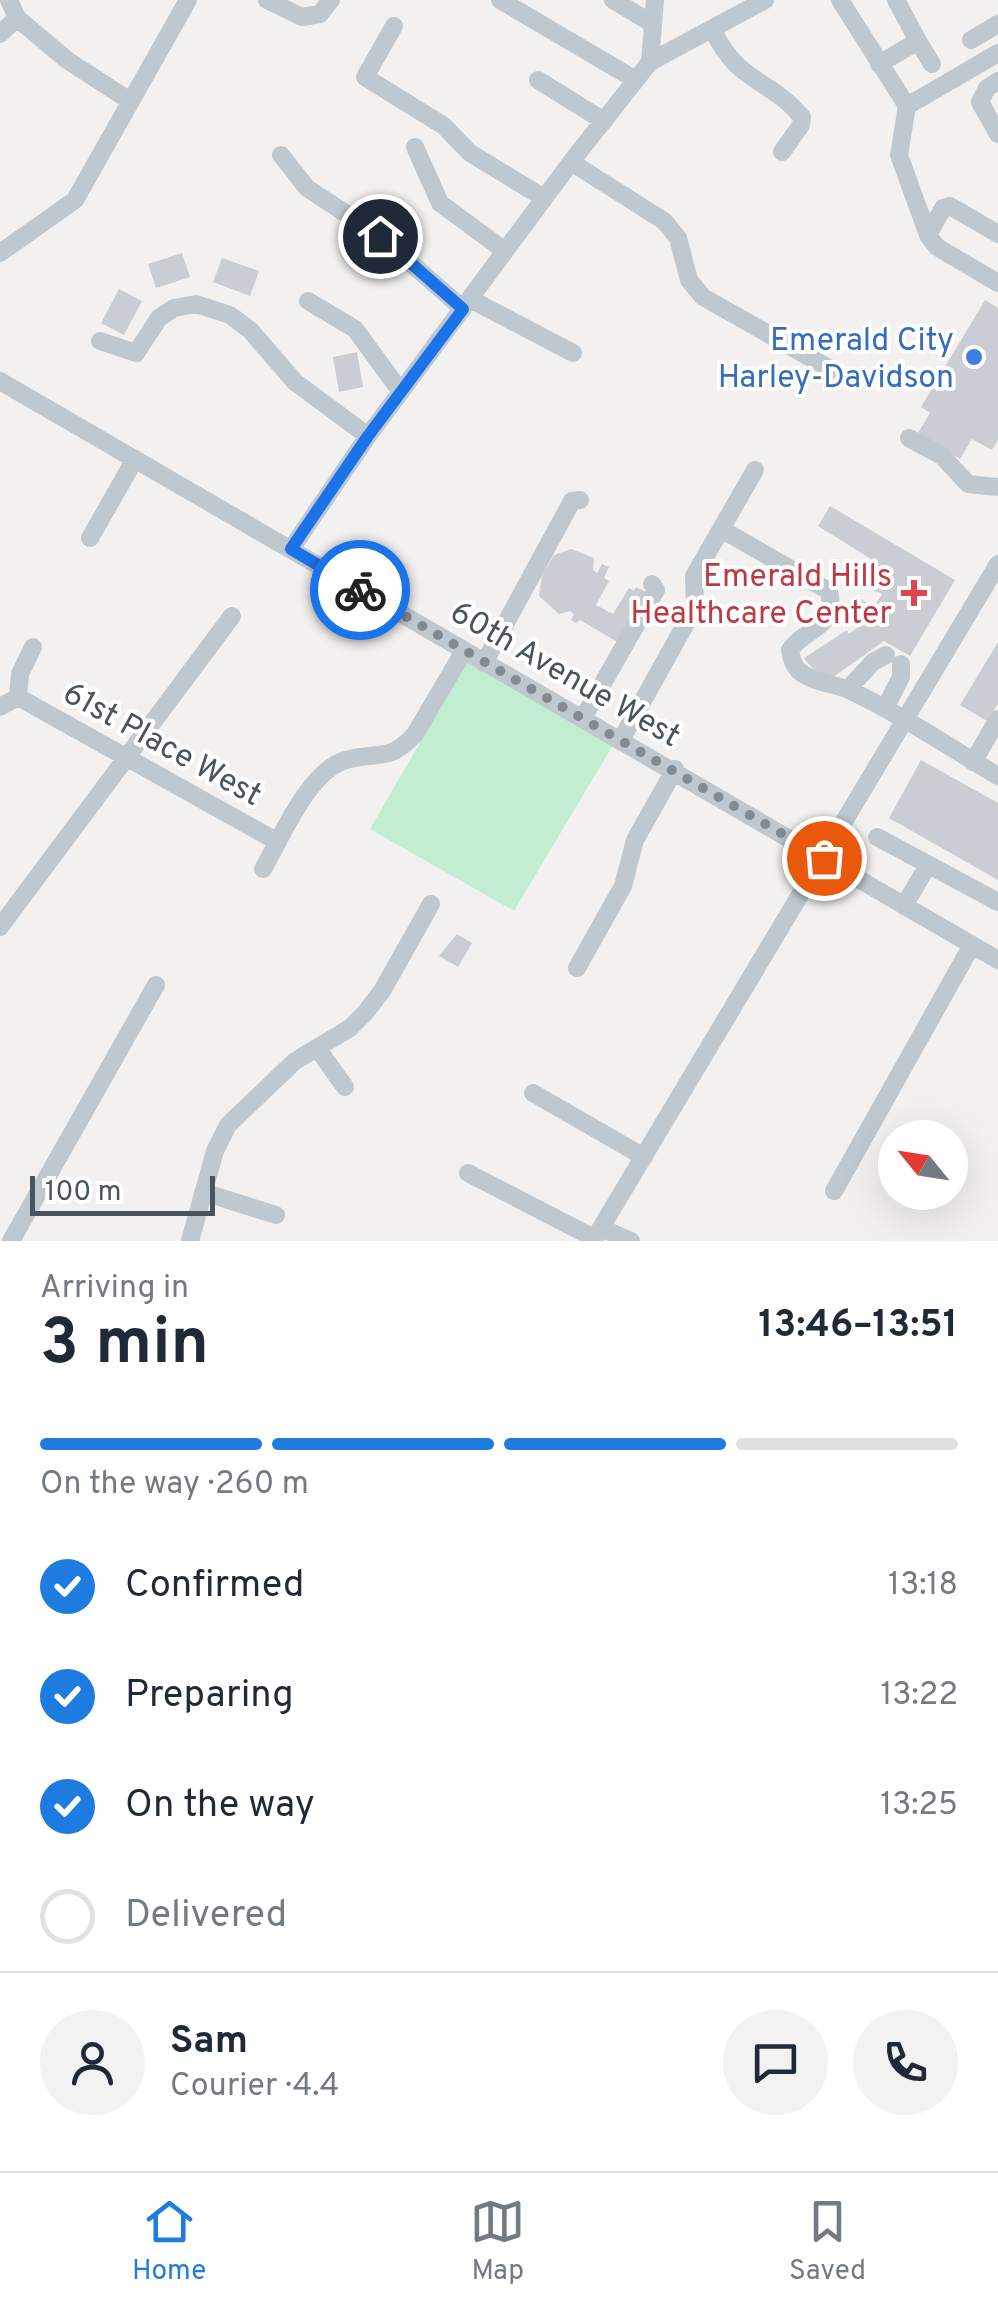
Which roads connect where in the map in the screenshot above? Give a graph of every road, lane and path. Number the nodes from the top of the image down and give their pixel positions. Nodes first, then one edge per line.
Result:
1 (9, 0) edge
2 (188, 0) edge
3 (267, 0) edge
4 (331, 0) edge
5 (500, 0) edge
6 (613, 0) edge
7 (655, 0) edge
8 (765, 0) edge
9 (840, 0) edge
10 (896, 0) edge
11 (17, 18) junction
12 (653, 24) junction
13 (998, 24) edge
14 (394, 26) dead end
15 (712, 30) junction
16 (0, 34) edge
17 (971, 40) dead end
18 (918, 41) junction
19 (997, 56) edge
20 (650, 62) junction
21 (879, 64) junction
22 (932, 64) dead end
23 (538, 80) dead end
24 (636, 80) junction
25 (998, 81) edge
26 (130, 102) junction
27 (907, 106) junction
28 (604, 120) junction
29 (998, 134) edge
30 (415, 147) dead end
31 (782, 152) dead end
32 (280, 155) dead end
33 (571, 162) junction
34 (544, 198) junction
35 (998, 234) edge
36 (928, 235) junction
37 (505, 251) junction
38 (0, 253) edge
39 (998, 283) edge
40 (308, 301) dead end
41 (466, 304) junction
42 (100, 340) dead end
43 (572, 353) dead end
44 (832, 370) dead end
45 (0, 381) edge
46 (400, 392) junction
47 (368, 436) junction
48 (909, 438) dead end
49 (135, 459) junction
50 (755, 470) dead end
51 (997, 484) edge
52 (580, 500) dead end
53 (720, 529) junction
54 (90, 538) dead end
55 (291, 549) junction
56 (998, 564) edge
57 (652, 584) dead end
58 (232, 616) dead end
59 (33, 647) dead end
60 (464, 651) junction
61 (484, 663) junction
62 (848, 689) junction
63 (18, 696) junction
64 (0, 706) edge
65 (885, 708) junction
66 (583, 718) junction
67 (906, 719) junction
68 (998, 719) edge
69 (621, 740) junction
70 (127, 756) junction
71 (973, 762) junction
72 (675, 770) junction
73 (998, 776) edge
74 (877, 836) dead end
75 (278, 842) junction
76 (824, 858) junction
77 (928, 865) junction
78 (262, 869) dead end
79 (998, 902) edge
80 (8, 903) edge
81 (431, 904) dead end
82 (904, 906) junction
83 (0, 928) edge
84 (972, 945) junction
85 (998, 960) edge
86 (577, 968) dead end
87 (156, 985) dead end
88 (317, 1048) junction
89 (345, 1087) dead end
90 (533, 1093) dead end
91 (644, 1157) junction
92 (468, 1173) dead end
93 (834, 1191) dead end
94 (203, 1192) junction
95 (276, 1215) dead end
96 (596, 1236) edge
97 (10, 1241) edge
98 (190, 1241) edge
99 (631, 1241) edge

1 - 11 street
2 - 26 street
3 - 4 street
5 - 24 street
6 - 12 street
7 - 12 street
8 - 15 street
9 - 21 street
10 - 18 street
11 - 16 street
11 - 26 street
12 - 20 street
13 - 17 street
14 - 34 street
15 - 20 street
15 - 31 street
18 - 21 street
18 - 22 street
19 - 27 street
20 - 24 street
21 - 27 street
23 - 28 street
24 - 28 street
25 - 29 street
26 - 38 street
27 - 36 street
28 - 33 street
30 - 37 street
32 - 41 street
33 - 34 street
33 - 44 street
34 - 37 street
35 - 36 street
36 - 39 street
37 - 41 street
40 - 46 street
41 - 43 street
41 - 46 street
42 - 47 street
45 - 49 street, 60th Avenue West
46 - 47 street
47 - 55 street
48 - 51 street
49 - 54 street
49 - 55 street, 60th Avenue West
50 - 53 street
52 - 61 street
53 - 62 street
53 - 69 street
55 - 60 street, 60th Avenue West
56 - 67 street
57 - 66 street
58 - 70 street
59 - 63 street, 61st Place West
60 - 61 street, 60th Avenue West
60 - 75 street
61 - 66 street, 60th Avenue West
62 - 65 street
62 - 65 street
63 - 64 street, 61st Place West
63 - 70 street, 61st Place West
65 - 67 street
66 - 69 street, 60th Avenue West
67 - 71 street
67 - 76 street
68 - 71 street
69 - 72 street, 60th Avenue West
70 - 75 street, 61st Place West
70 - 80 street
71 - 73 street
72 - 76 street, 60th Avenue West
72 - 86 street
74 - 77 street
75 - 78 street
76 - 82 street, 60th Avenue West
76 - 91 street
77 - 79 street
77 - 82 street
80 - 83 street
81 - 88 street
82 - 84 street, 60th Avenue West
84 - 85 street, 60th Avenue West
84 - 93 street
87 - 97 street
88 - 89 street
88 - 94 street
90 - 91 street
91 - 96 street
92 - 96 street
94 - 95 street
94 - 98 street
96 - 99 street

